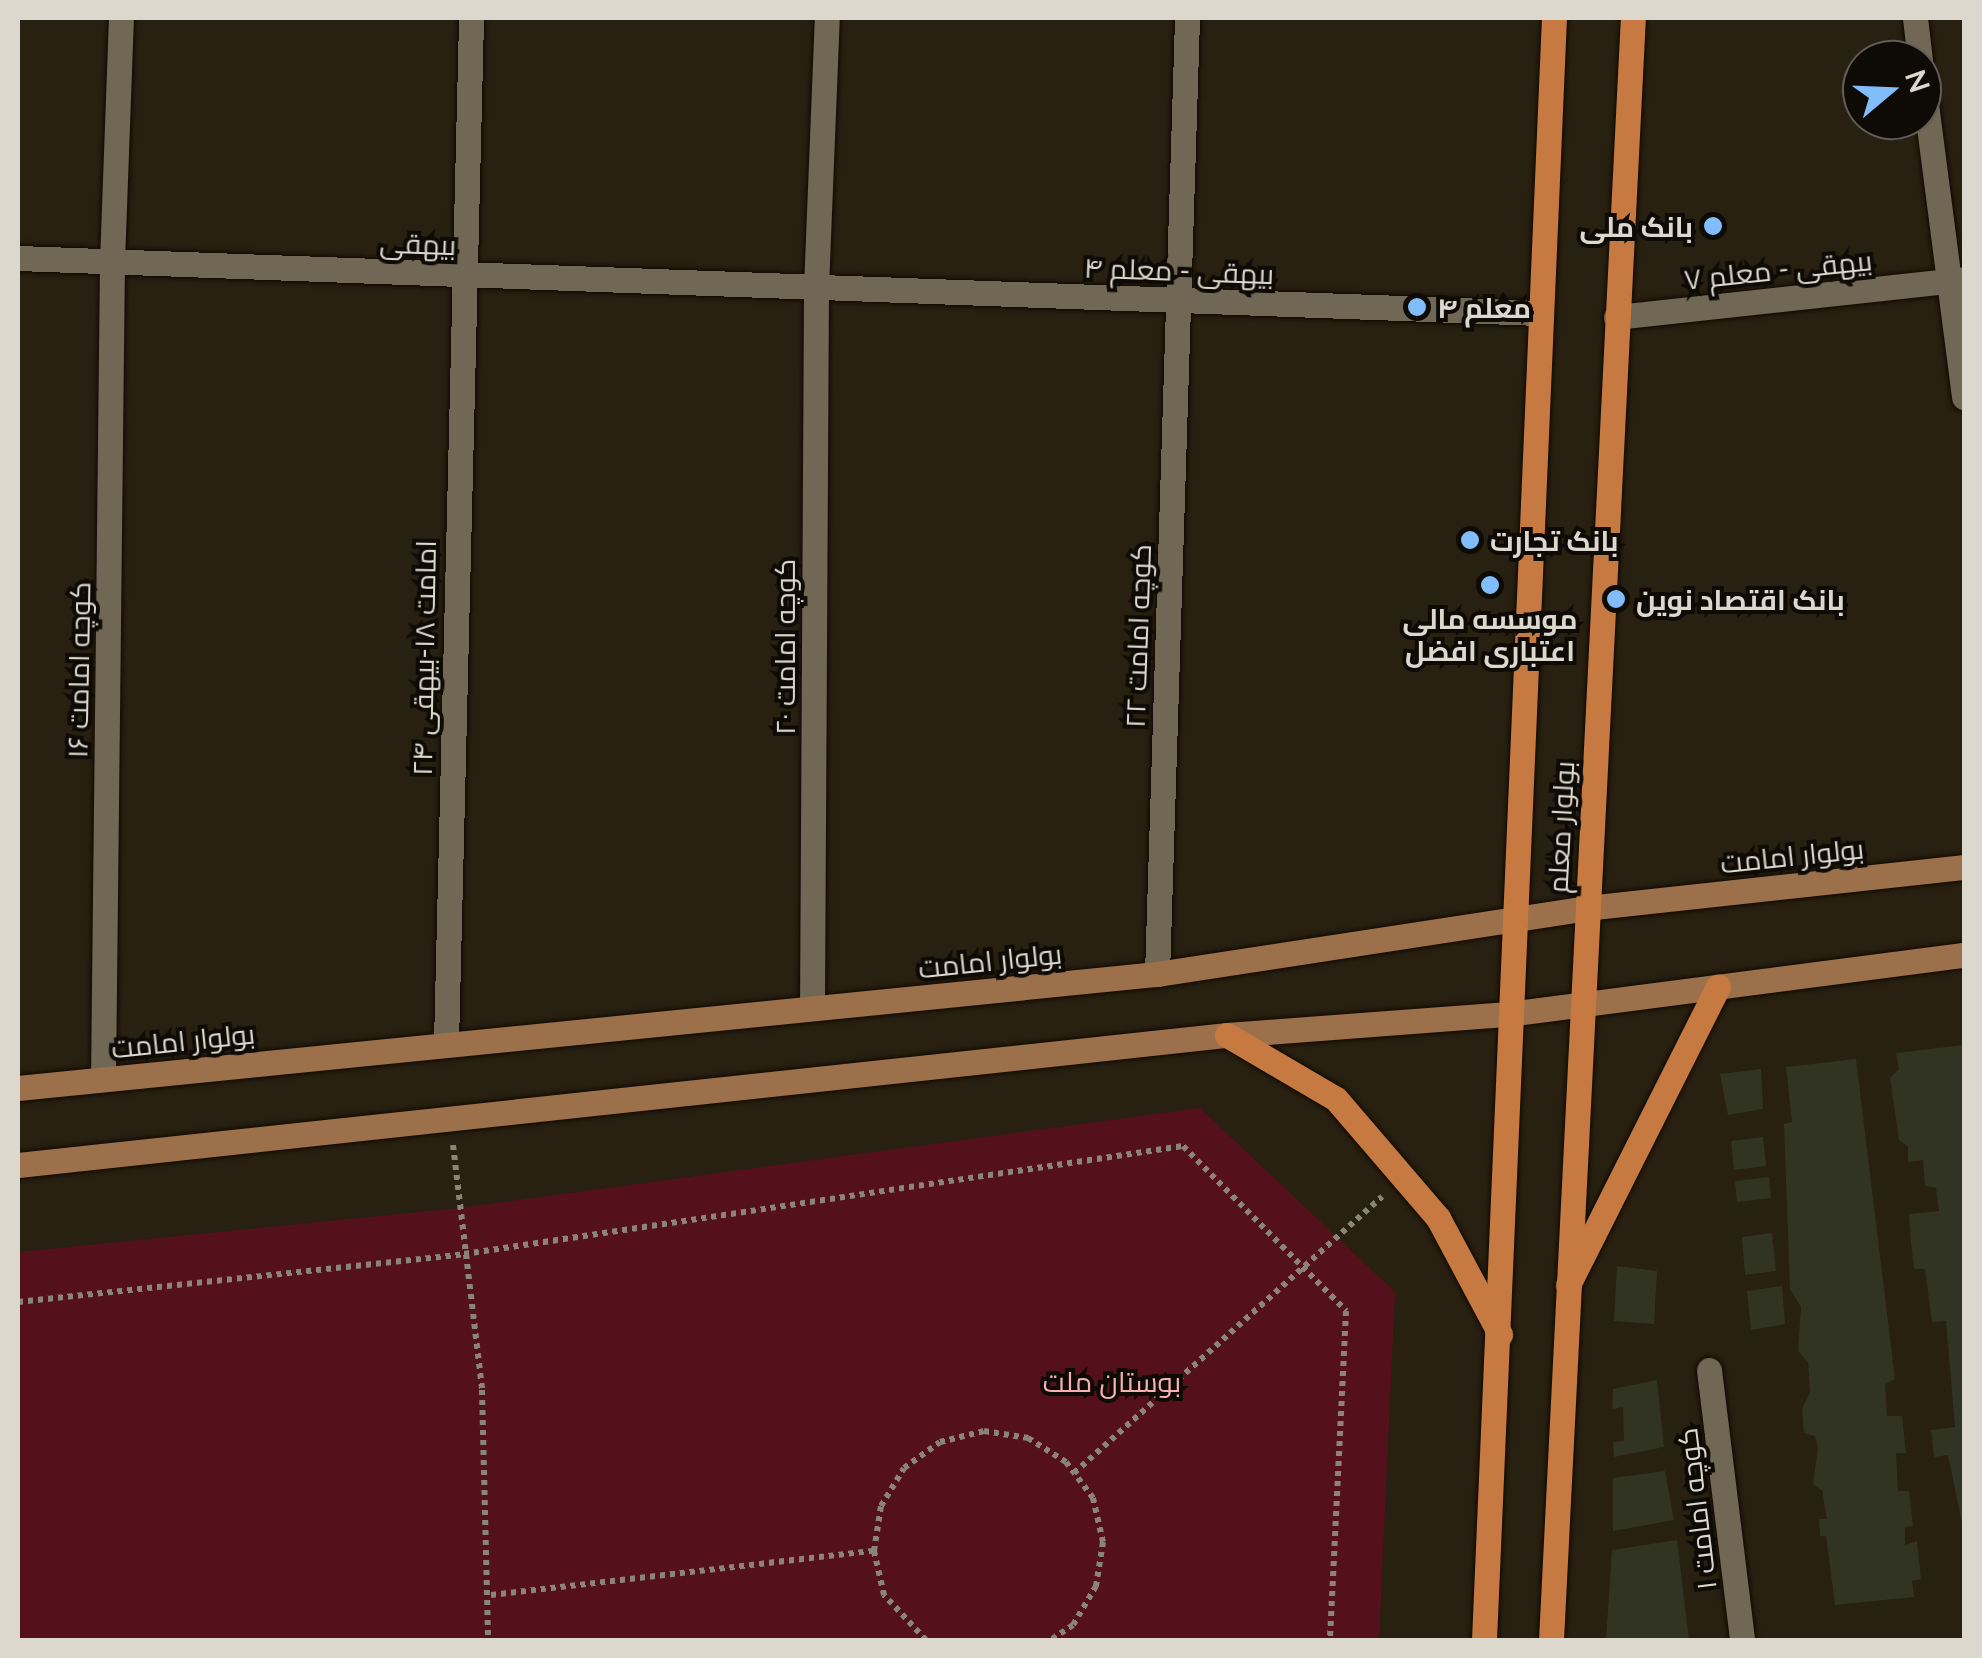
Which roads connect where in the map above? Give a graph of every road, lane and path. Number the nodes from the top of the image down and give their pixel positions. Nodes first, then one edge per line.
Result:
1 (121, 18) edge
2 (471, 18) edge
3 (827, 18) edge
4 (1188, 18) edge
5 (1554, 18) edge
6 (1632, 18) edge
7 (1933, 140) edge
8 (18, 258) edge
9 (112, 262) junction
10 (460, 274) junction
11 (1956, 280) edge
12 (816, 287) junction
13 (1177, 300) junction
14 (1540, 313) junction
15 (1616, 317) junction
16 (1964, 397) edge
17 (1964, 867) edge
18 (1586, 908) junction
19 (1514, 921) junction
20 (1964, 954) edge
21 (1157, 974) junction
22 (1718, 987) junction
23 (1582, 1006) junction
24 (812, 1007) junction
25 (1508, 1014) junction
26 (1227, 1035) junction
27 (446, 1042) junction
28 (103, 1079) junction
29 (18, 1088) edge
30 (451, 1119) junction
31 (18, 1164) edge
32 (1404, 1176) junction
33 (464, 1254) junction
34 (1304, 1270) junction
35 (1564, 1294) junction
36 (18, 1302) edge
37 (1501, 1336) junction
38 (1709, 1370) dead end
39 (1074, 1473) junction
40 (874, 1551) junction
41 (491, 1595) junction
42 (488, 1640) edge
43 (926, 1640) edge
44 (1051, 1640) edge
45 (1330, 1640) edge
46 (1484, 1640) edge
47 (1551, 1640) edge
48 (1742, 1640) edge

1 - 9 street, کوچه امامت ۱۶
2 - 10 street, امامت ۱۸-بیهقی ۲۴
3 - 12 street, کوچه امامت ۲۰
4 - 13 street, کوچه امامت ۲۲
5 - 14 main road, بولوار معلم
6 - 15 main road, بولوار معلم
7 - 11 street
8 - 9 street, بیهقی
9 - 10 street, بیهقی
9 - 28 street, کوچه امامت ۱۶
10 - 12 street, بیهقی
10 - 27 street, امامت ۱۸-بیهقی ۲۴
11 - 15 street, بیهقی - معلم ۷
11 - 16 street
12 - 13 street, بیهقی - معلم ۴
12 - 24 street, کوچه امامت ۲۰
13 - 14 street, بیهقی - معلم ۴
13 - 21 street, کوچه امامت ۲۲
14 - 19 main road, بولوار معلم
15 - 18 main road, بولوار معلم
17 - 18 main road, بولوار امامت
18 - 19 main road, بولوار امامت
18 - 23 main road, بولوار معلم
19 - 21 main road, بولوار امامت
19 - 25 main road, بولوار معلم
20 - 22 main road
21 - 24 main road, بولوار امامت
22 - 23 main road
22 - 35 main road
23 - 25 main road
23 - 35 main road, بولوار معلم
24 - 27 main road, بولوار امامت
25 - 26 main road
25 - 37 main road, بولوار معلم
26 - 30 main road
26 - 32 main road
27 - 28 main road, بولوار امامت
28 - 29 main road, بولوار امامت
30 - 31 main road
30 - 33 path
32 - 34 path
32 - 37 main road
33 - 34 path
33 - 36 path
33 - 41 path
34 - 39 path
34 - 45 path
35 - 47 main road, بولوار معلم
37 - 46 main road, بولوار معلم
38 - 48 street, کوچه امامت ۱
39 - 40 path
39 - 44 path
40 - 41 path
40 - 43 path
41 - 42 path

